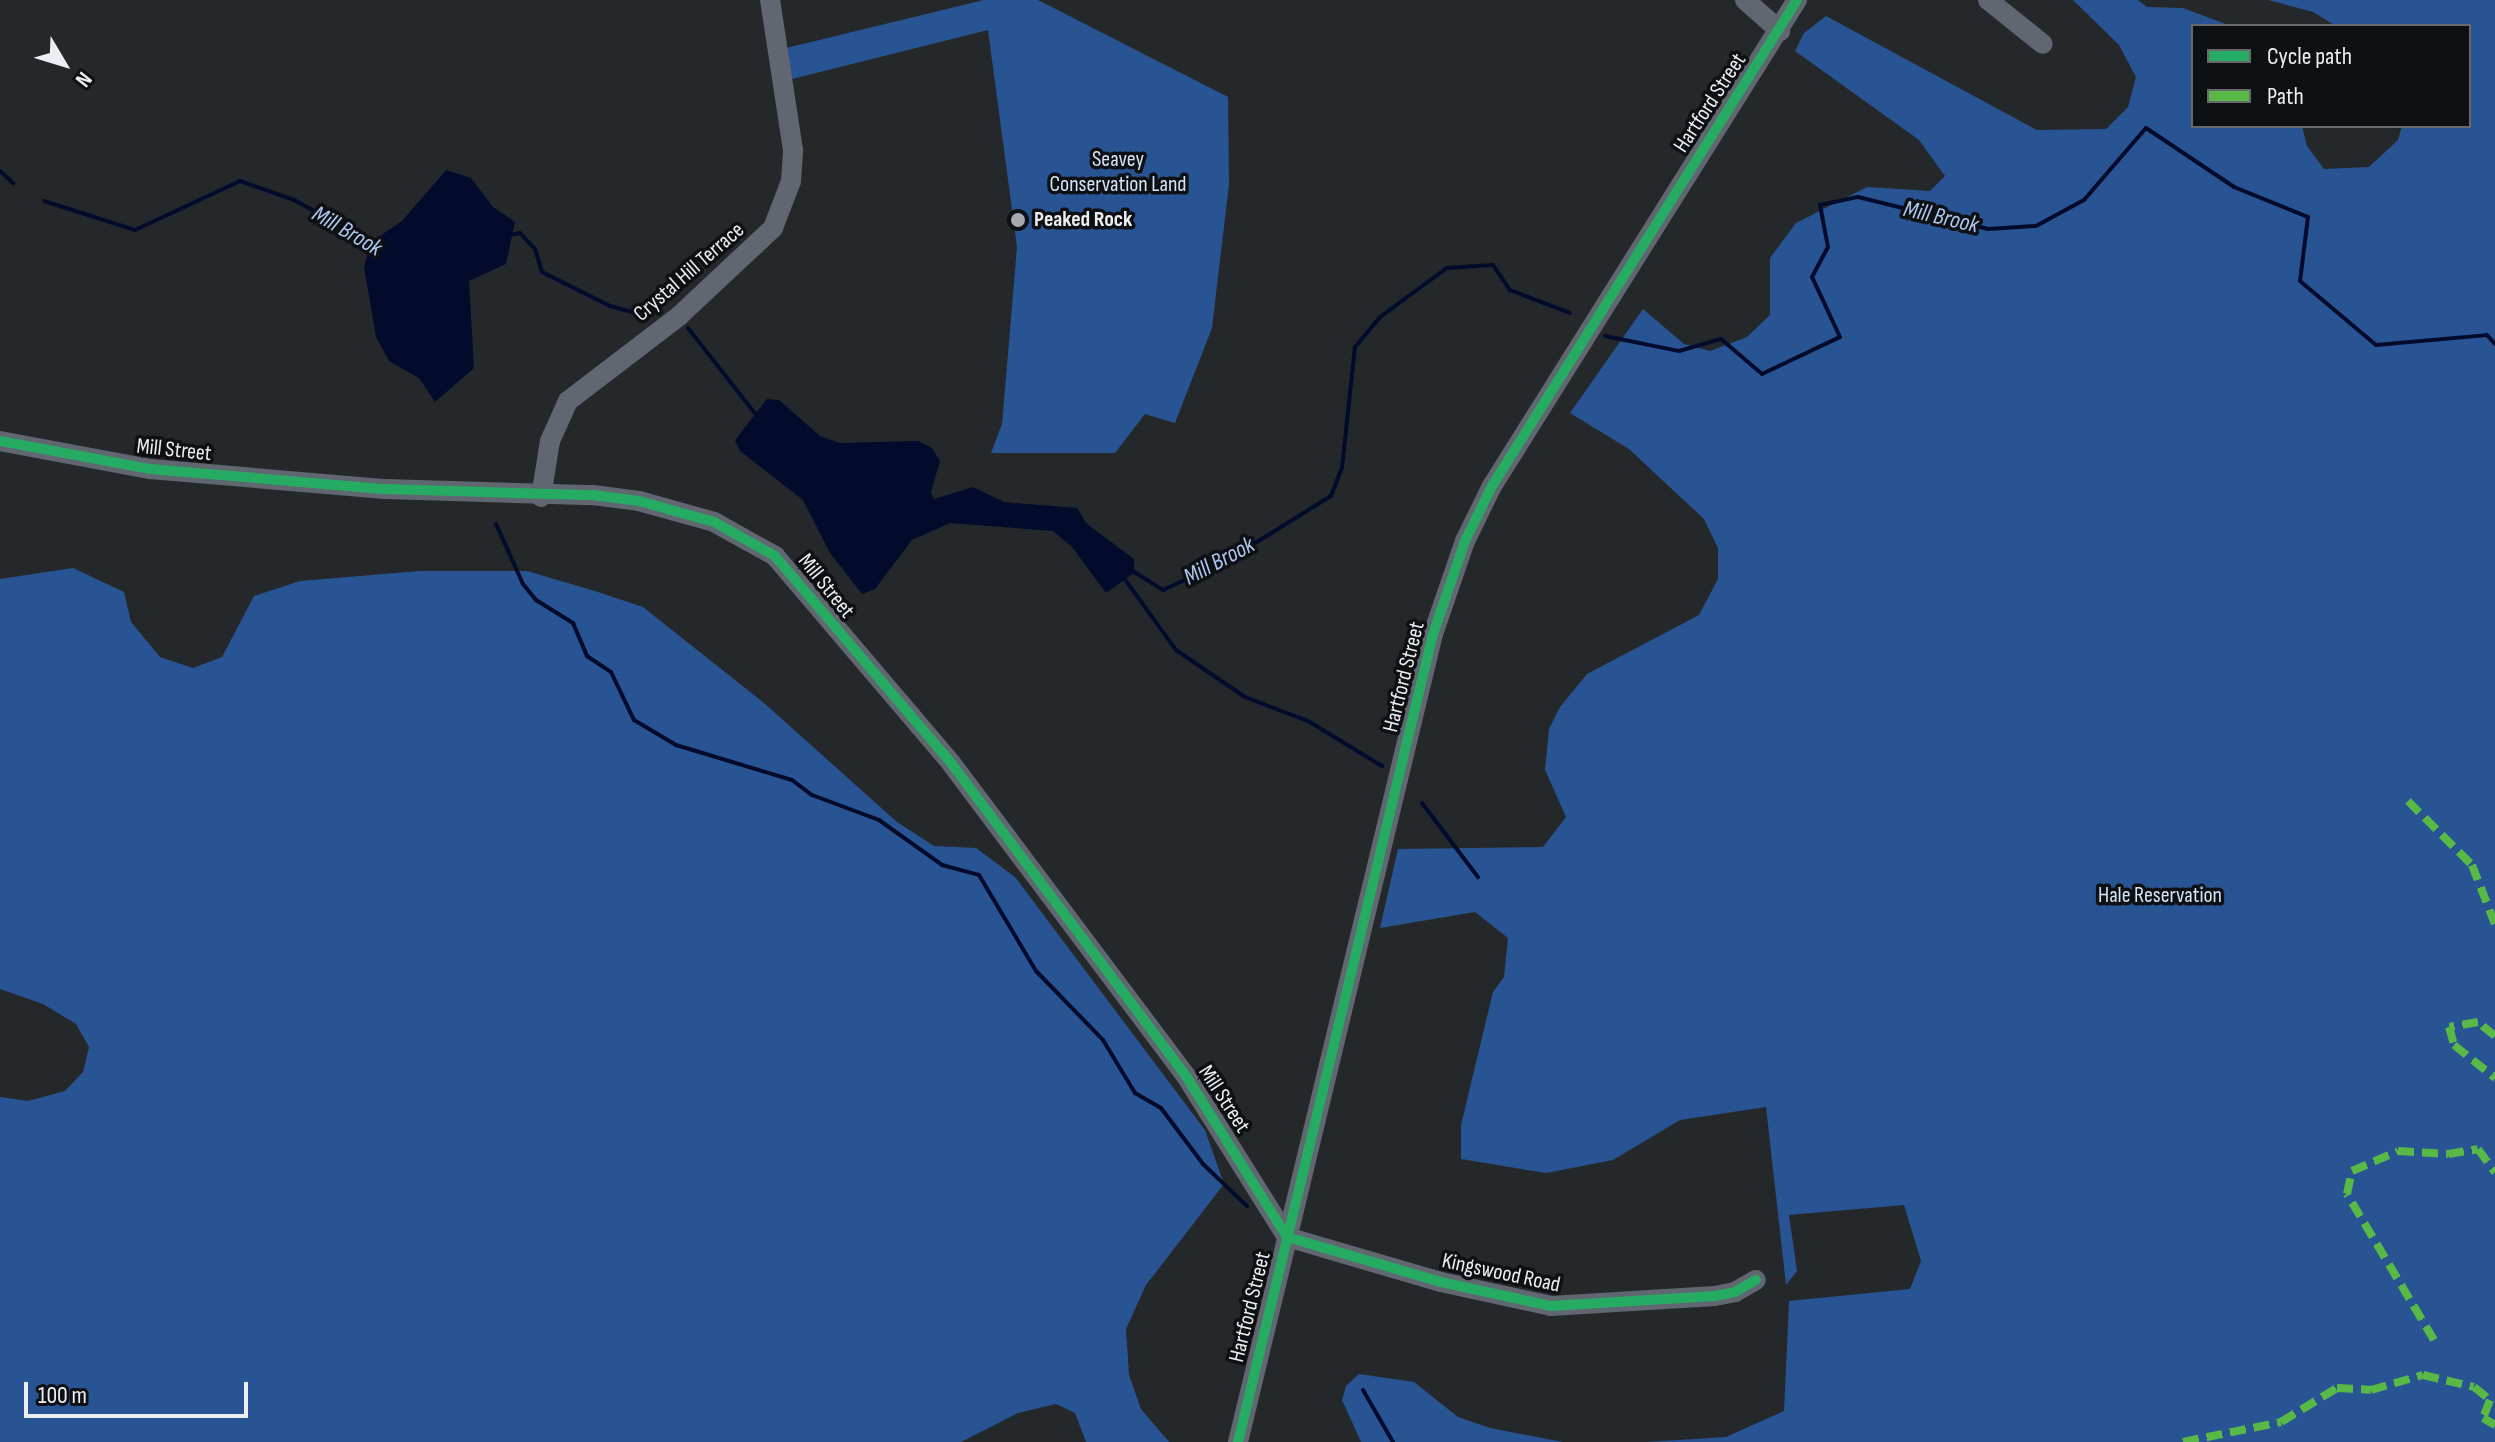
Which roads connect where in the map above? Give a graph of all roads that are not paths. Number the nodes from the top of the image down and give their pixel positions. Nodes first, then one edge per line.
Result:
1 (770, 0) edge
2 (1745, 0) edge
3 (1797, 0) edge
4 (1988, 0) edge
5 (1780, 31) junction
6 (2043, 44) dead end
7 (0, 441) edge
8 (541, 497) junction
9 (1287, 1237) junction
10 (1756, 1280) dead end
11 (1238, 1442) edge

1 - 8 street, Crystal Hill Terrace
2 - 5 street
3 - 5 street, Hartford Street
4 - 6 street
5 - 9 street, Hartford Street
7 - 8 street, Mill Street
8 - 9 street, Mill Street
9 - 10 street, Kingswood Road
9 - 11 street, Hartford Street

